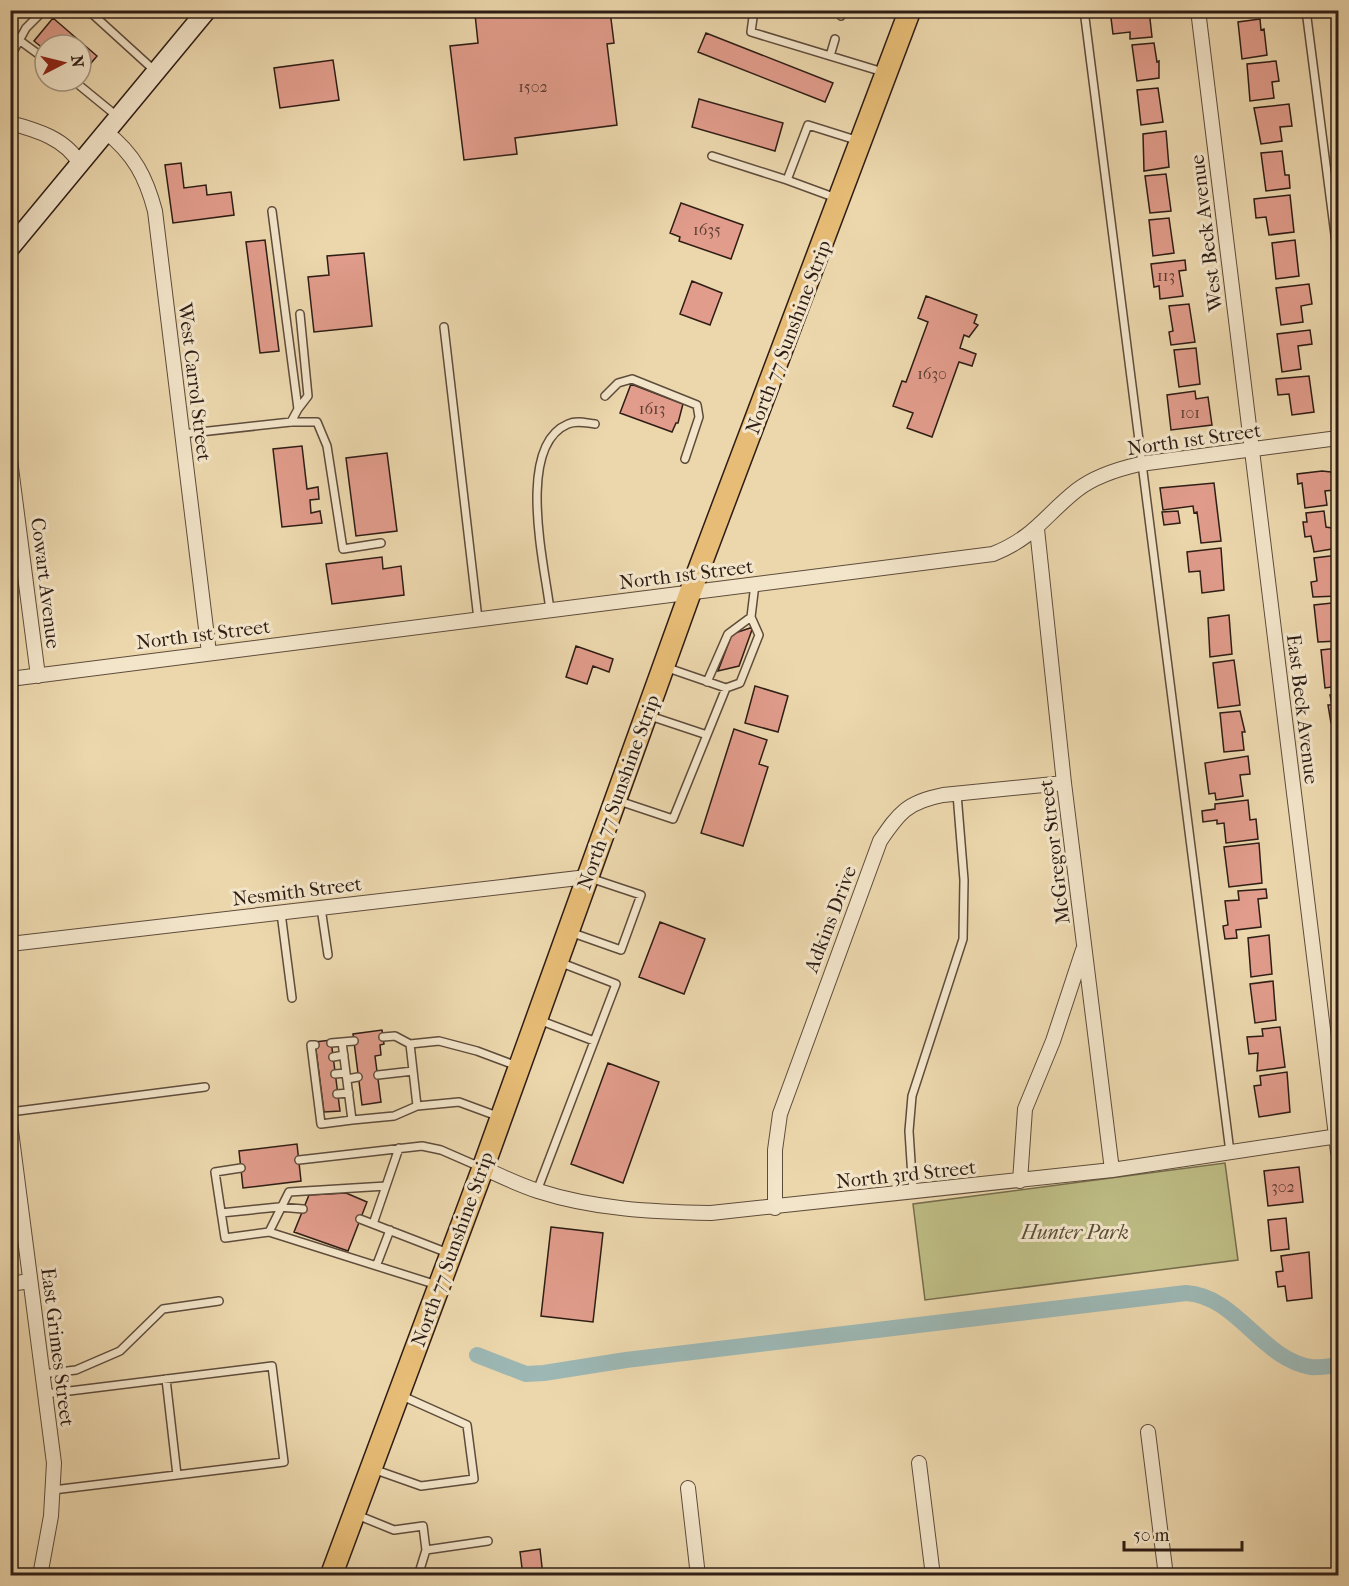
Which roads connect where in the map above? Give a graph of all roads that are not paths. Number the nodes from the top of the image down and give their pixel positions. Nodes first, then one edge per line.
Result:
1 (44, 10) edge
2 (88, 10) edge
3 (102, 10) edge
4 (754, 10) edge
5 (1084, 10) edge
6 (1198, 10) edge
7 (1306, 10) edge
8 (908, 11) edge
9 (200, 13) edge
10 (96, 17) junction
11 (835, 39) dead end
12 (19, 40) junction
13 (33, 50) edge
14 (830, 56) junction
15 (10, 57) edge
16 (156, 72) junction
17 (887, 73) junction
18 (89, 93) edge
19 (118, 117) junction
20 (10, 123) edge
21 (106, 132) junction
22 (861, 142) junction
23 (712, 156) dead end
24 (80, 165) junction
25 (787, 180) junction
26 (840, 199) junction
27 (272, 211) dead end
28 (10, 248) edge
29 (1338, 258) edge
30 (300, 314) dead end
31 (444, 327) dead end
32 (605, 396) dead end
33 (298, 409) junction
34 (291, 422) junction
35 (595, 424) dead end
36 (182, 434) junction
37 (1338, 438) edge
38 (1252, 450) junction
39 (10, 459) edge
40 (685, 459) dead end
41 (1140, 464) junction
42 (1037, 529) junction
43 (381, 543) dead end
44 (755, 584) junction
45 (690, 593) junction
46 (550, 610) junction
47 (751, 617) junction
48 (478, 619) junction
49 (209, 652) junction
50 (664, 666) junction
51 (38, 676) junction
52 (10, 679) edge
53 (707, 682) junction
54 (726, 688) junction
55 (646, 715) junction
56 (707, 735) junction
57 (1064, 783) junction
58 (957, 794) junction
59 (615, 800) junction
60 (588, 877) junction
61 (321, 908) junction
62 (281, 913) junction
63 (568, 931) junction
64 (10, 944) edge
65 (1084, 946) junction
66 (328, 955) dead end
67 (557, 962) junction
68 (292, 998) dead end
69 (536, 1019) junction
70 (383, 1037) dead end
71 (354, 1041) dead end
72 (594, 1041) junction
73 (342, 1042) junction
74 (331, 1043) dead end
75 (410, 1044) junction
76 (315, 1045) dead end
77 (344, 1055) junction
78 (333, 1057) dead end
79 (519, 1067) junction
80 (413, 1071) junction
81 (335, 1074) dead end
82 (378, 1075) dead end
83 (346, 1076) junction
84 (358, 1077) dead end
85 (205, 1087) dead end
86 (349, 1093) junction
87 (337, 1094) dead end
88 (417, 1106) junction
89 (10, 1112) edge
90 (501, 1117) junction
91 (352, 1120) junction
92 (10, 1124) edge
93 (1337, 1136) edge
94 (399, 1148) junction
95 (1230, 1152) junction
96 (1338, 1152) edge
97 (12, 1154) edge
98 (299, 1160) dead end
99 (241, 1168) dead end
100 (483, 1168) junction
101 (1112, 1170) junction
102 (1020, 1181) junction
103 (386, 1186) junction
104 (537, 1191) junction
105 (913, 1193) junction
106 (279, 1207) junction
107 (303, 1209) dead end
108 (775, 1209) junction
109 (221, 1213) junction
110 (360, 1220) dead end
111 (374, 1224) junction
112 (390, 1230) junction
113 (269, 1232) junction
114 (450, 1254) junction
115 (376, 1264) junction
116 (30, 1281) junction
117 (10, 1284) edge
118 (439, 1285) junction
119 (219, 1301) dead end
120 (42, 1374) junction
121 (166, 1379) junction
122 (45, 1394) junction
123 (398, 1395) junction
124 (1148, 1432) dead end
125 (919, 1464) dead end
126 (371, 1468) junction
127 (177, 1474) junction
128 (688, 1488) dead end
129 (52, 1490) junction
130 (354, 1514) junction
131 (488, 1541) dead end
132 (426, 1550) junction
133 (40, 1575) edge
134 (331, 1575) edge
135 (418, 1575) edge
136 (699, 1575) edge
137 (933, 1575) edge
138 (1166, 1575) edge

1 - 12 lane
2 - 10 lane
3 - 10 lane
4 - 14 lane
5 - 41 lane
6 - 38 street, West Beck Avenue
7 - 29 lane
8 - 17 main road, North 77 Sunshine Strip
9 - 16 street
10 - 16 lane
11 - 14 lane
12 - 13 lane
12 - 15 lane
14 - 17 lane
16 - 19 street
17 - 22 main road, North 77 Sunshine Strip
18 - 19 lane
19 - 21 street
20 - 24 street
21 - 24 street
21 - 36 street, West Carrol Street
22 - 25 lane
22 - 26 main road, North 77 Sunshine Strip
23 - 25 lane
24 - 28 street
25 - 26 lane
26 - 45 main road, North 77 Sunshine Strip
27 - 33 lane
30 - 33 lane
31 - 48 lane
32 - 40 lane
33 - 34 lane
34 - 36 lane
34 - 43 lane
35 - 46 lane
36 - 49 street, West Carrol Street
37 - 38 street, North 1st Street
38 - 41 street, North 1st Street
38 - 93 street, East Beck Avenue
39 - 51 street, Cowart Avenue
41 - 42 street, North 1st Street
41 - 95 lane
42 - 44 street, North 1st Street
42 - 57 street, McGregor Street
44 - 45 street, North 1st Street
44 - 47 lane
45 - 46 street, North 1st Street
45 - 50 main road, North 77 Sunshine Strip
46 - 48 street, North 1st Street
47 - 53 lane
47 - 54 lane
48 - 49 street, North 1st Street
49 - 51 street, North 1st Street
50 - 53 lane
50 - 55 main road, North 77 Sunshine Strip
51 - 52 street, North 1st Street
53 - 54 lane
54 - 56 lane
55 - 56 lane
55 - 59 main road, North 77 Sunshine Strip
56 - 59 lane
57 - 58 street, Adkins Drive
57 - 65 street, McGregor Street
58 - 105 lane
58 - 108 street, Adkins Drive
59 - 60 main road, North 77 Sunshine Strip
60 - 61 street, Nesmith Street
60 - 63 main road, North 77 Sunshine Strip
60 - 63 lane
61 - 62 street, Nesmith Street
61 - 66 lane
62 - 64 street, Nesmith Street
62 - 68 lane
63 - 67 main road, North 77 Sunshine Strip
65 - 101 street, McGregor Street
65 - 102 street
67 - 69 main road, North 77 Sunshine Strip
67 - 72 lane
69 - 72 lane
69 - 79 main road, North 77 Sunshine Strip
70 - 75 lane
71 - 73 lane
72 - 104 lane
73 - 74 lane
73 - 77 lane
75 - 79 lane
75 - 80 lane
76 - 91 lane
77 - 78 lane
77 - 83 lane
79 - 90 main road, North 77 Sunshine Strip
80 - 82 lane
80 - 88 lane
81 - 83 lane
83 - 84 lane
83 - 86 lane
85 - 89 lane
86 - 87 lane
86 - 91 lane
88 - 90 lane
88 - 91 lane
90 - 100 main road, North 77 Sunshine Strip
92 - 97 street, East Grimes Street
93 - 95 street, North 3rd Street
93 - 96 street, East Beck Avenue
94 - 98 lane
94 - 100 lane
94 - 103 lane
95 - 101 street, North 3rd Street
97 - 116 street, East Grimes Street
99 - 109 lane
100 - 104 street, North 3rd Street
100 - 114 main road, North 77 Sunshine Strip
101 - 102 street, North 3rd Street
102 - 105 street, North 3rd Street
103 - 106 lane
103 - 111 lane
104 - 108 street, North 3rd Street
105 - 108 street, North 3rd Street
106 - 107 lane
106 - 109 lane
106 - 113 lane
109 - 113 lane
110 - 111 lane
111 - 112 lane
112 - 114 lane
112 - 115 lane
113 - 115 lane
114 - 118 main road, North 77 Sunshine Strip
115 - 118 lane
116 - 117 street
116 - 120 street, East Grimes Street
118 - 123 main road, North 77 Sunshine Strip
119 - 120 lane
120 - 122 street, East Grimes Street
121 - 122 lane
121 - 127 lane
121 - 127 lane
122 - 129 street, East Grimes Street
123 - 126 main road, North 77 Sunshine Strip
123 - 126 lane
124 - 138 street
125 - 137 street
126 - 130 main road, North 77 Sunshine Strip
127 - 129 lane
128 - 136 street
129 - 133 street, East Grimes Street
130 - 132 lane
130 - 134 main road, North 77 Sunshine Strip
131 - 132 lane
132 - 135 lane

